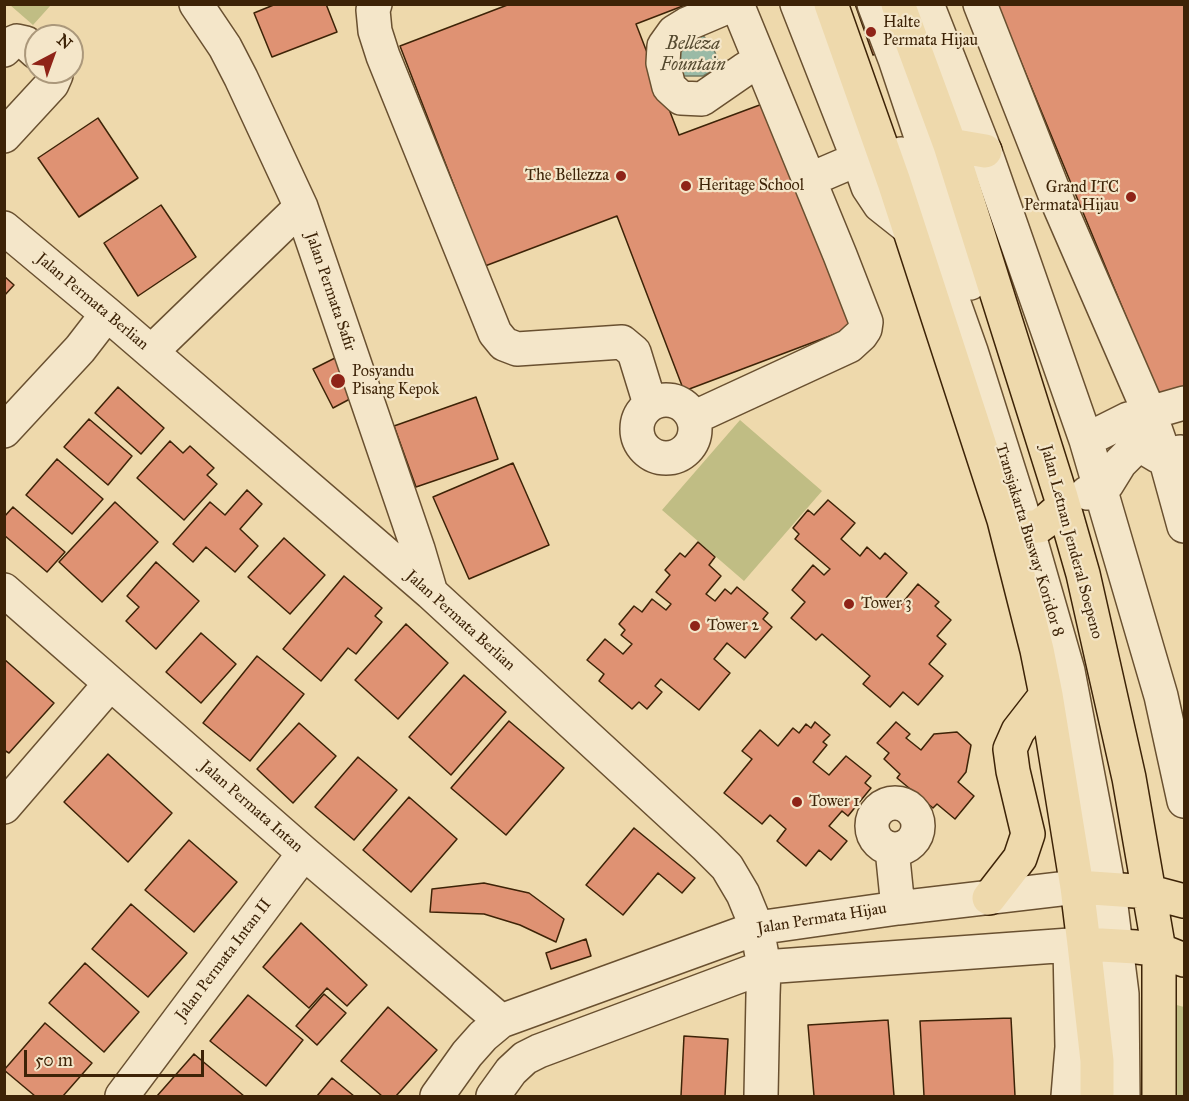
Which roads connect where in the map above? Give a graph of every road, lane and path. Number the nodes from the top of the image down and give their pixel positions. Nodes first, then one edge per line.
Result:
1 (196, 4) edge
2 (375, 4) edge
3 (735, 4) edge
4 (797, 4) edge
5 (831, 4) edge
6 (846, 4) edge
7 (874, 4) edge
8 (898, 4) edge
9 (927, 4) edge
10 (980, 4) edge
11 (24, 43) edge
12 (4, 50) edge
13 (760, 60) junction
14 (52, 84) edge
15 (4, 136) edge
16 (950, 145) junction
17 (985, 151) junction
18 (863, 173) junction
19 (815, 194) junction
20 (1059, 205) junction
21 (301, 207) junction
22 (4, 228) edge
23 (909, 228) junction
24 (1016, 242) junction
25 (107, 314) junction
26 (151, 352) junction
27 (1185, 403) edge
28 (650, 404) junction
29 (1150, 414) junction
30 (693, 418) junction
31 (4, 431) edge
32 (1086, 440) junction
33 (1175, 454) edge
34 (1101, 490) junction
35 (1040, 514) junction
36 (1185, 526) edge
37 (4, 590) edge
38 (431, 593) junction
39 (110, 684) junction
40 (1046, 695) junction
41 (1185, 801) edge
42 (4, 807) edge
43 (892, 849) dead end
44 (304, 853) junction
45 (1077, 887) junction
46 (1129, 891) junction
47 (989, 898) junction
48 (1185, 901) edge
49 (898, 908) junction
50 (758, 928) junction
51 (1125, 949) edge
52 (765, 967) junction
53 (501, 1021) junction
54 (122, 1096) edge
55 (437, 1096) edge
56 (494, 1096) edge
57 (761, 1096) edge
58 (1068, 1096) edge
59 (1097, 1096) edge
60 (1123, 1096) edge
61 (1143, 1096) edge
62 (1159, 1096) edge

1 - 21 street, Jalan Permata Safir
2 - 28 street
3 - 13 street
3 - 13 street
4 - 18 street
5 - 23 main road, Jalan Letnan Jenderal Soepeno
6 - 35 street, Transjakarta Busway Koridor 8
7 - 35 street, Transjakarta Busway Koridor 8
8 - 16 main road, Jalan Letnan Jenderal Soepeno
9 - 17 street
10 - 20 street
11 - 12 street
13 - 19 street
14 - 15 street
16 - 17 main road
16 - 35 main road, Jalan Letnan Jenderal Soepeno
17 - 24 street
18 - 19 street
18 - 23 street
19 - 30 street
20 - 24 street
20 - 29 street
21 - 26 street
21 - 38 street, Jalan Permata Safir
22 - 25 street, Jalan Permata Berlian
23 - 35 main road, Jalan Letnan Jenderal Soepeno
24 - 32 street
25 - 26 street, Jalan Permata Berlian
25 - 31 street
26 - 38 street, Jalan Permata Berlian
27 - 29 street
28 - 30 street
28 - 30 street
29 - 32 street
29 - 33 street
32 - 34 street
33 - 34 street
33 - 36 street
34 - 35 street
34 - 41 street
35 - 40 main road, Jalan Letnan Jenderal Soepeno
35 - 46 main road, Jalan Letnan Jenderal Soepeno
37 - 39 street, Jalan Permata Intan
38 - 50 street, Jalan Permata Berlian
39 - 42 street
39 - 44 street, Jalan Permata Intan
40 - 45 main road, Jalan Letnan Jenderal Soepeno
40 - 47 main road
43 - 49 street
44 - 53 street, Jalan Permata Intan
44 - 54 street, Jalan Permata Intan II
45 - 46 main road, Jalan Permata Hijau
45 - 47 street, Jalan Permata Hijau
45 - 51 main road, Jalan Letnan Jenderal Soepeno
46 - 48 main road, Jalan Permata Hijau
46 - 51 main road, Jalan Letnan Jenderal Soepeno
46 - 51 street
47 - 49 street, Jalan Permata Hijau
49 - 50 street, Jalan Permata Hijau
50 - 52 street, Jalan Permata Berlian
50 - 53 street, Jalan Permata Hijau
51 - 52 street
51 - 58 street
51 - 59 main road, Jalan Letnan Jenderal Soepeno
51 - 60 street
51 - 61 street
51 - 62 main road, Jalan Letnan Jenderal Soepeno
52 - 56 street
52 - 57 street, Jalan Permata Berlian
53 - 55 street, Jalan Permata Hijau

